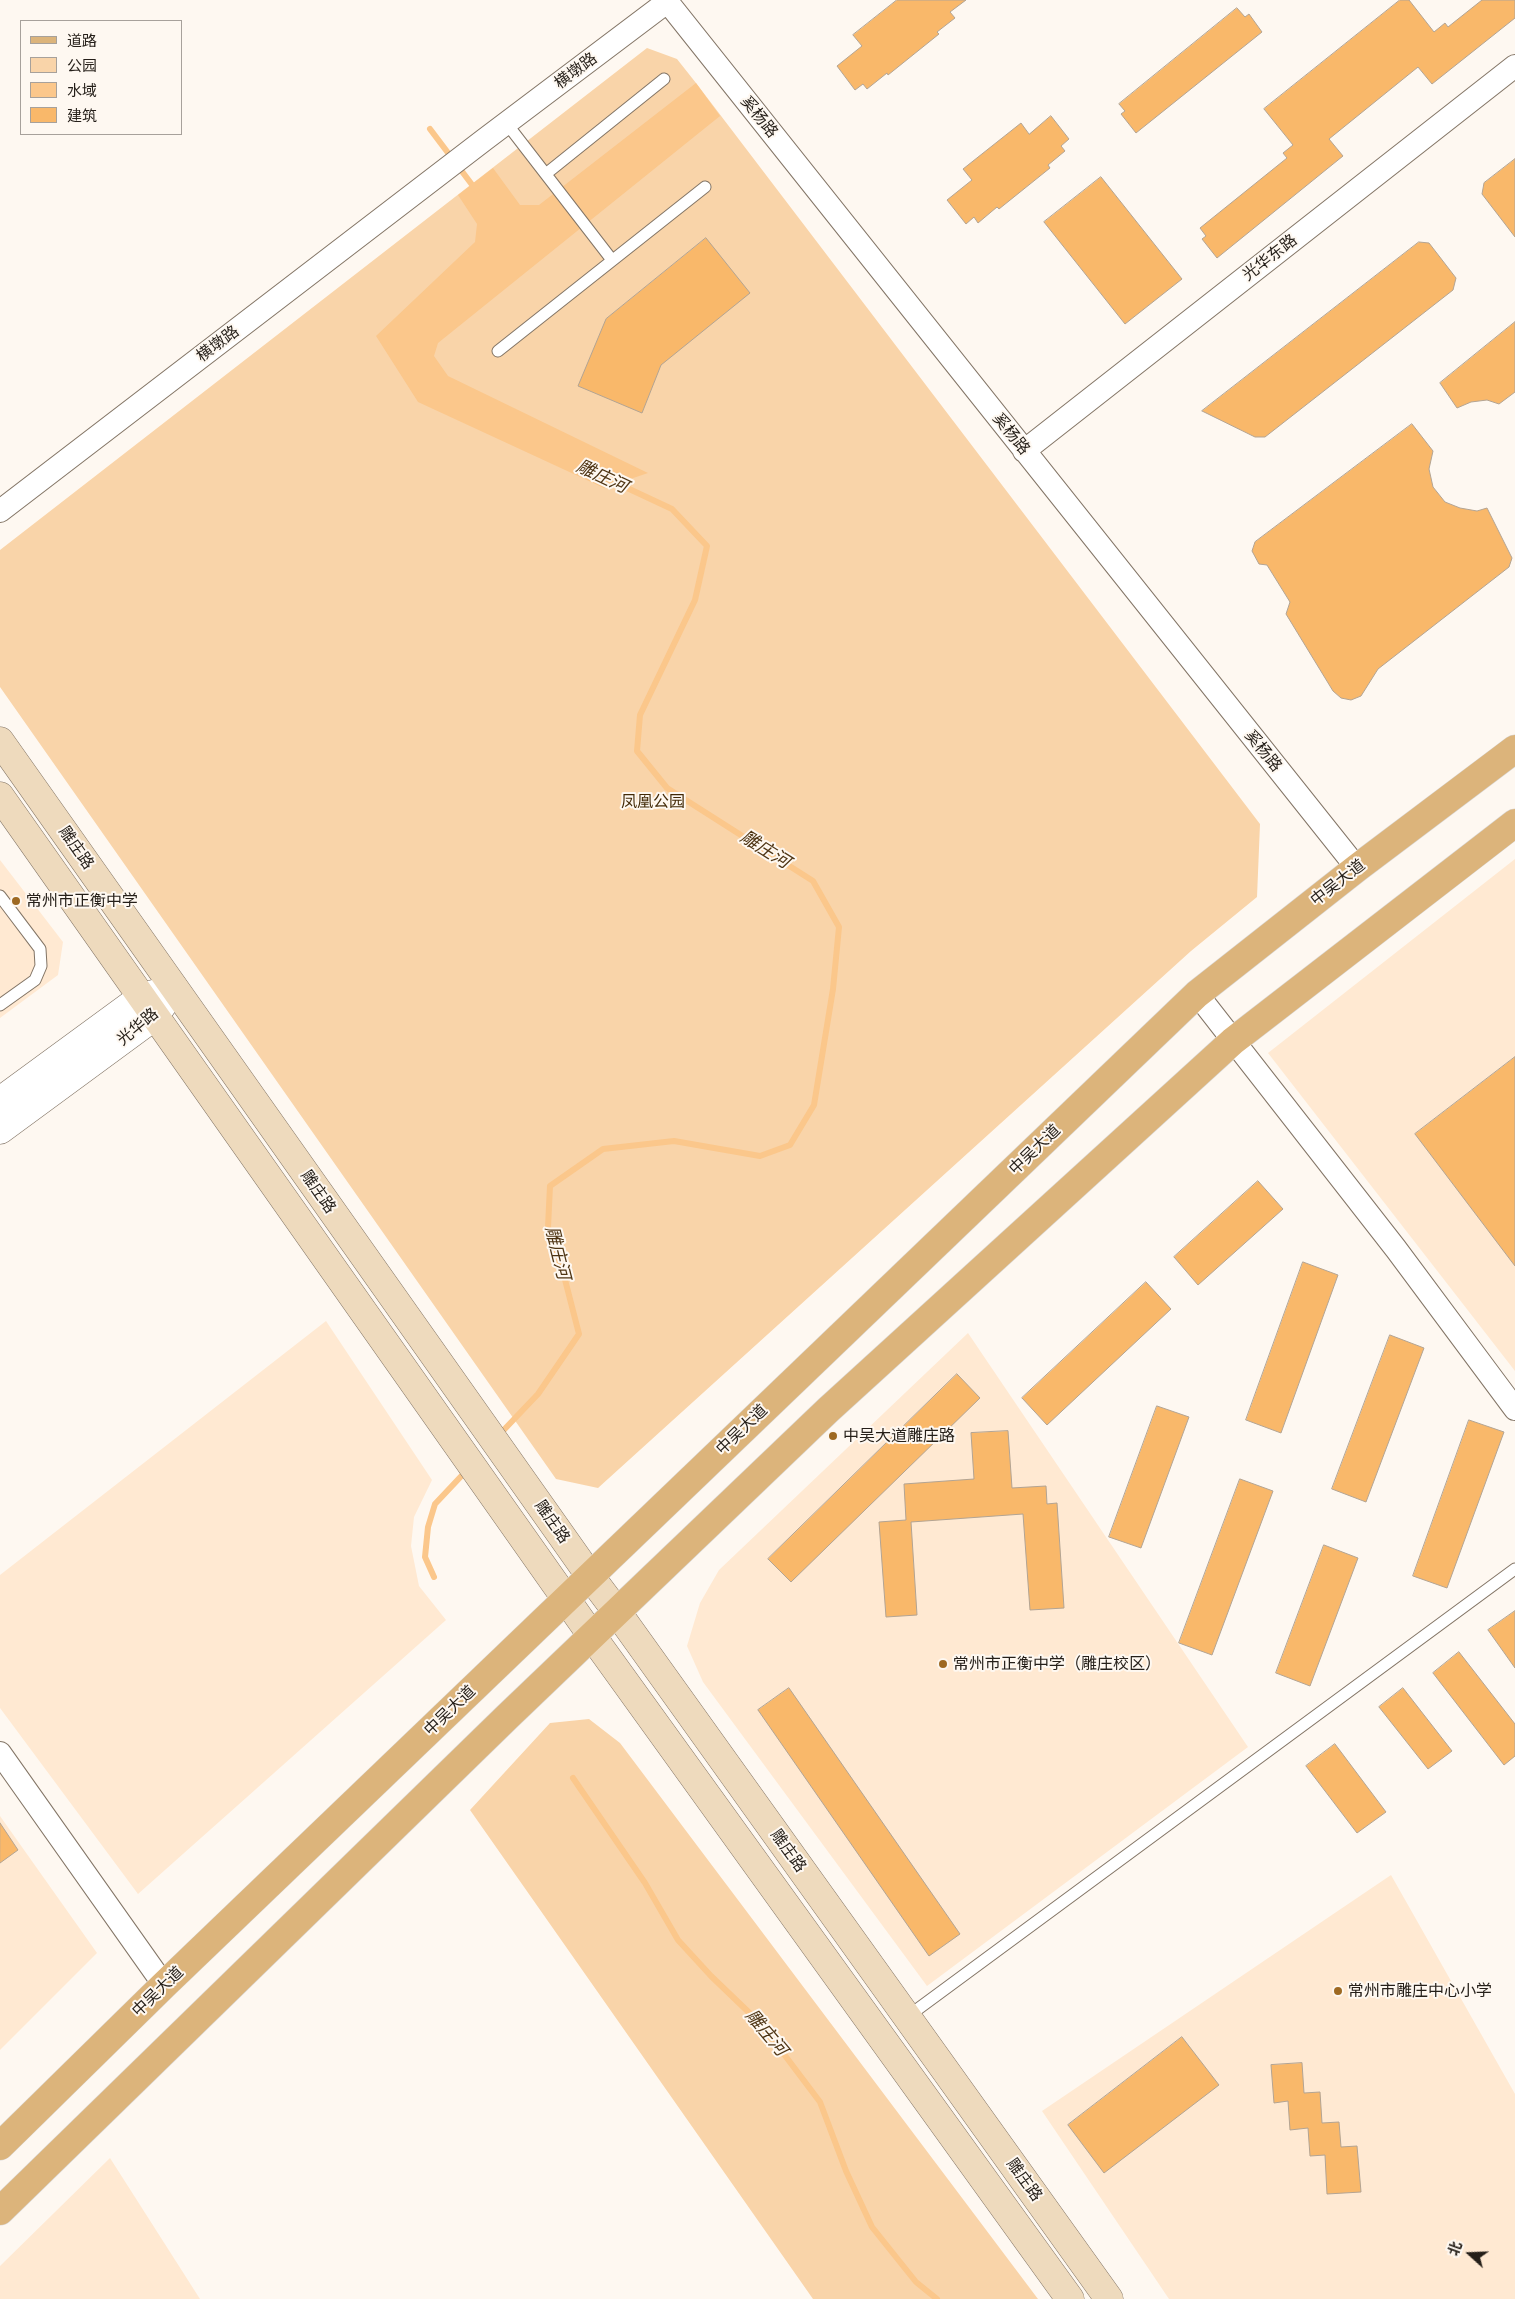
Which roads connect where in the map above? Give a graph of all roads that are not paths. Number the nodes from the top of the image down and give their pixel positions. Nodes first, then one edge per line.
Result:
1 (666, 1) edge
2 (1515, 66) edge
3 (664, 79) dead end
4 (507, 124) junction
5 (547, 173) junction
6 (705, 187) dead end
7 (612, 260) junction
8 (498, 351) dead end
9 (1024, 451) junction
10 (0, 511) edge
11 (0, 741) edge
12 (1515, 750) edge
13 (0, 796) edge
14 (1515, 822) edge
15 (1356, 868) junction
16 (0, 896) edge
17 (174, 988) junction
18 (1198, 994) junction
19 (0, 1005) edge
20 (149, 1007) junction
21 (1232, 1041) junction
22 (0, 1101) edge
23 (0, 1130) edge
24 (1515, 1409) edge
25 (1515, 1569) edge
26 (590, 1576) junction
27 (566, 1599) junction
28 (617, 1612) junction
29 (592, 1636) junction
30 (0, 1753) edge
31 (164, 1986) junction
32 (908, 2017) junction
33 (0, 2146) edge
34 (0, 2211) edge
35 (1070, 2299) edge
36 (1109, 2299) edge

1 - 4 street, 横墩路
1 - 9 street, 奚杨路
2 - 9 street, 光华东路
3 - 5 lane
4 - 5 lane
4 - 10 street, 横墩路
5 - 7 lane
6 - 7 lane
7 - 8 lane
9 - 15 street, 奚杨路
11 - 17 main road, 雕庄路
12 - 15 main road, 中吴大道
13 - 20 main road, 雕庄路
14 - 21 main road
15 - 18 main road, 中吴大道
16 - 19 lane
17 - 20 street, 光华路
17 - 26 main road, 雕庄路
18 - 21 street
18 - 26 main road, 中吴大道
20 - 22 street, 光华路
20 - 23 street, 光华路
20 - 27 main road, 雕庄路
21 - 24 street
21 - 28 main road
25 - 32 lane
26 - 27 main road, 中吴大道
26 - 28 main road, 雕庄路
27 - 29 main road, 雕庄路
27 - 31 main road, 中吴大道
28 - 29 main road
28 - 32 main road, 雕庄路
29 - 34 main road
29 - 35 main road, 雕庄路
30 - 31 street
31 - 33 main road, 中吴大道
32 - 36 main road, 雕庄路

